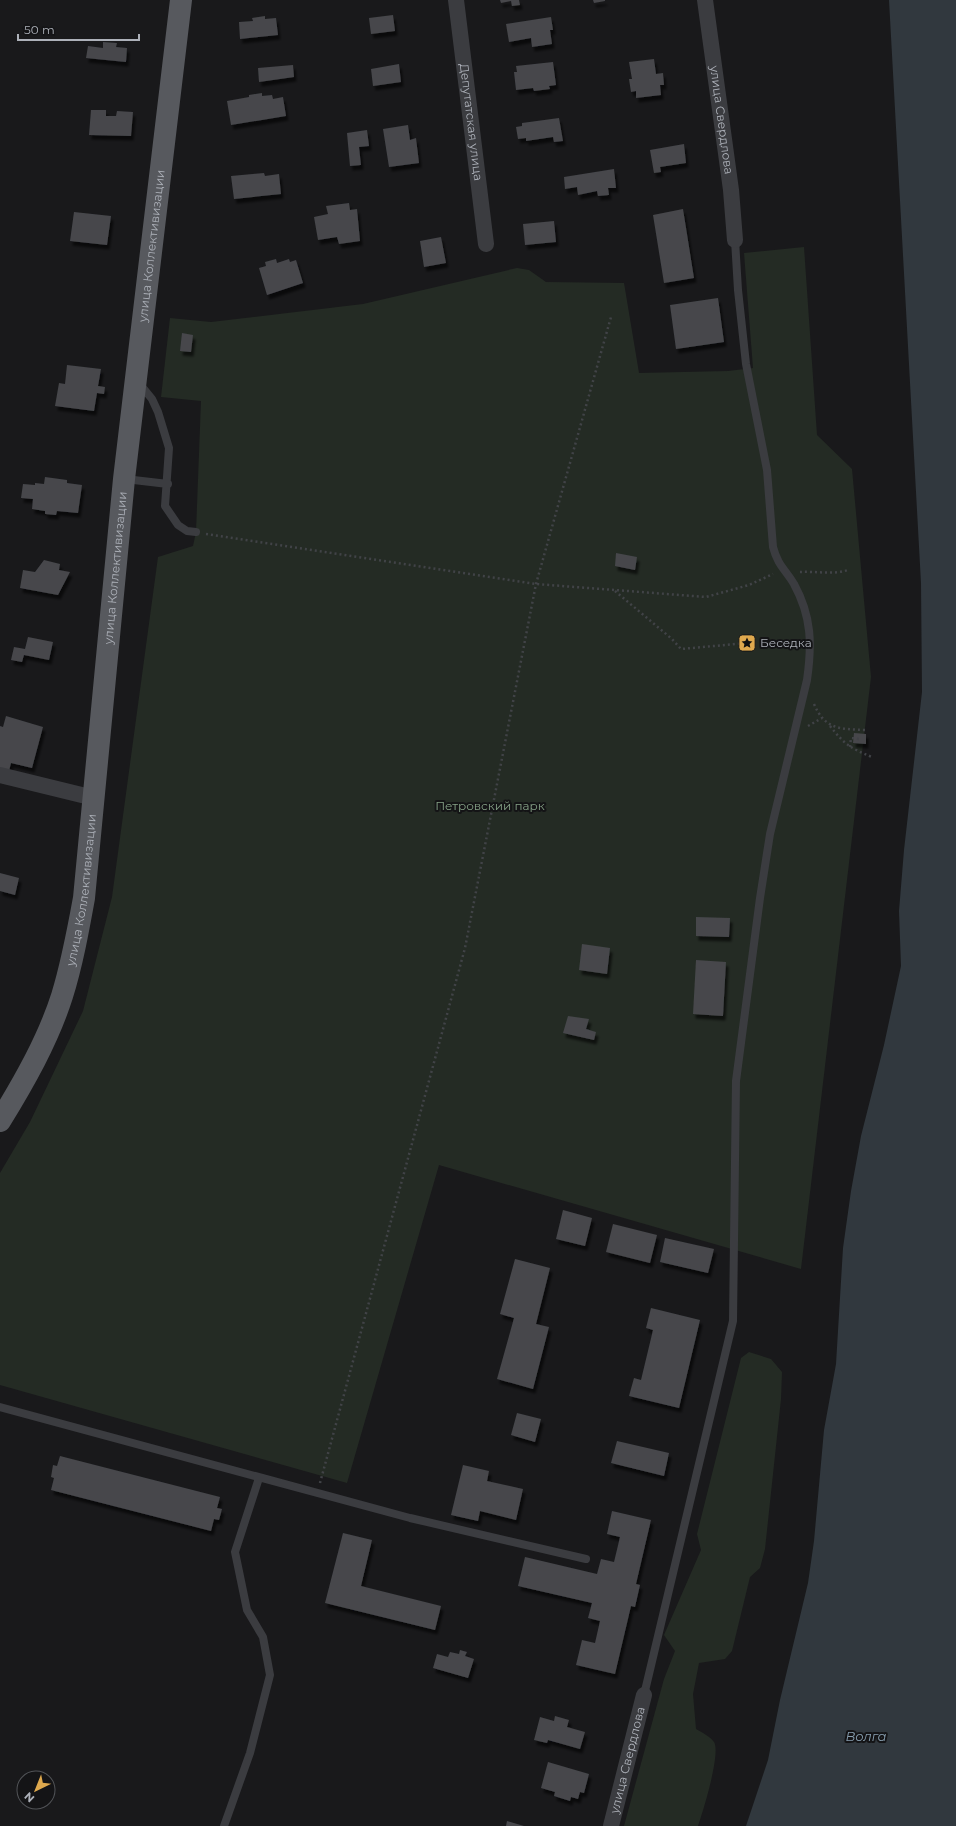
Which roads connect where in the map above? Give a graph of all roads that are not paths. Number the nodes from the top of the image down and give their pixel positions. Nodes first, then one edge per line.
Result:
1 (181, 0) edge
2 (456, 0) edge
3 (705, 0) edge
4 (735, 240) joint
5 (486, 244) dead end
6 (136, 380) junction
7 (124, 479) junction
8 (168, 484) junction
9 (196, 532) road end
10 (0, 775) edge
11 (94, 798) junction
12 (0, 1122) edge
13 (0, 1407) edge
14 (259, 1478) junction
15 (586, 1559) dead end
16 (644, 1695) joint
17 (224, 1826) edge
18 (612, 1826) edge

1 - 6 main road, улица Коллективизации
2 - 5 street, Депутатская улица
3 - 4 street, улица Свердлова
4 - 16 lane
6 - 7 main road, улица Коллективизации
6 - 8 lane
7 - 8 lane
7 - 11 main road, улица Коллективизации
8 - 9 lane
10 - 11 street
11 - 12 main road, улица Коллективизации
13 - 14 lane
14 - 15 lane
14 - 17 lane
16 - 18 street, улица Свердлова

